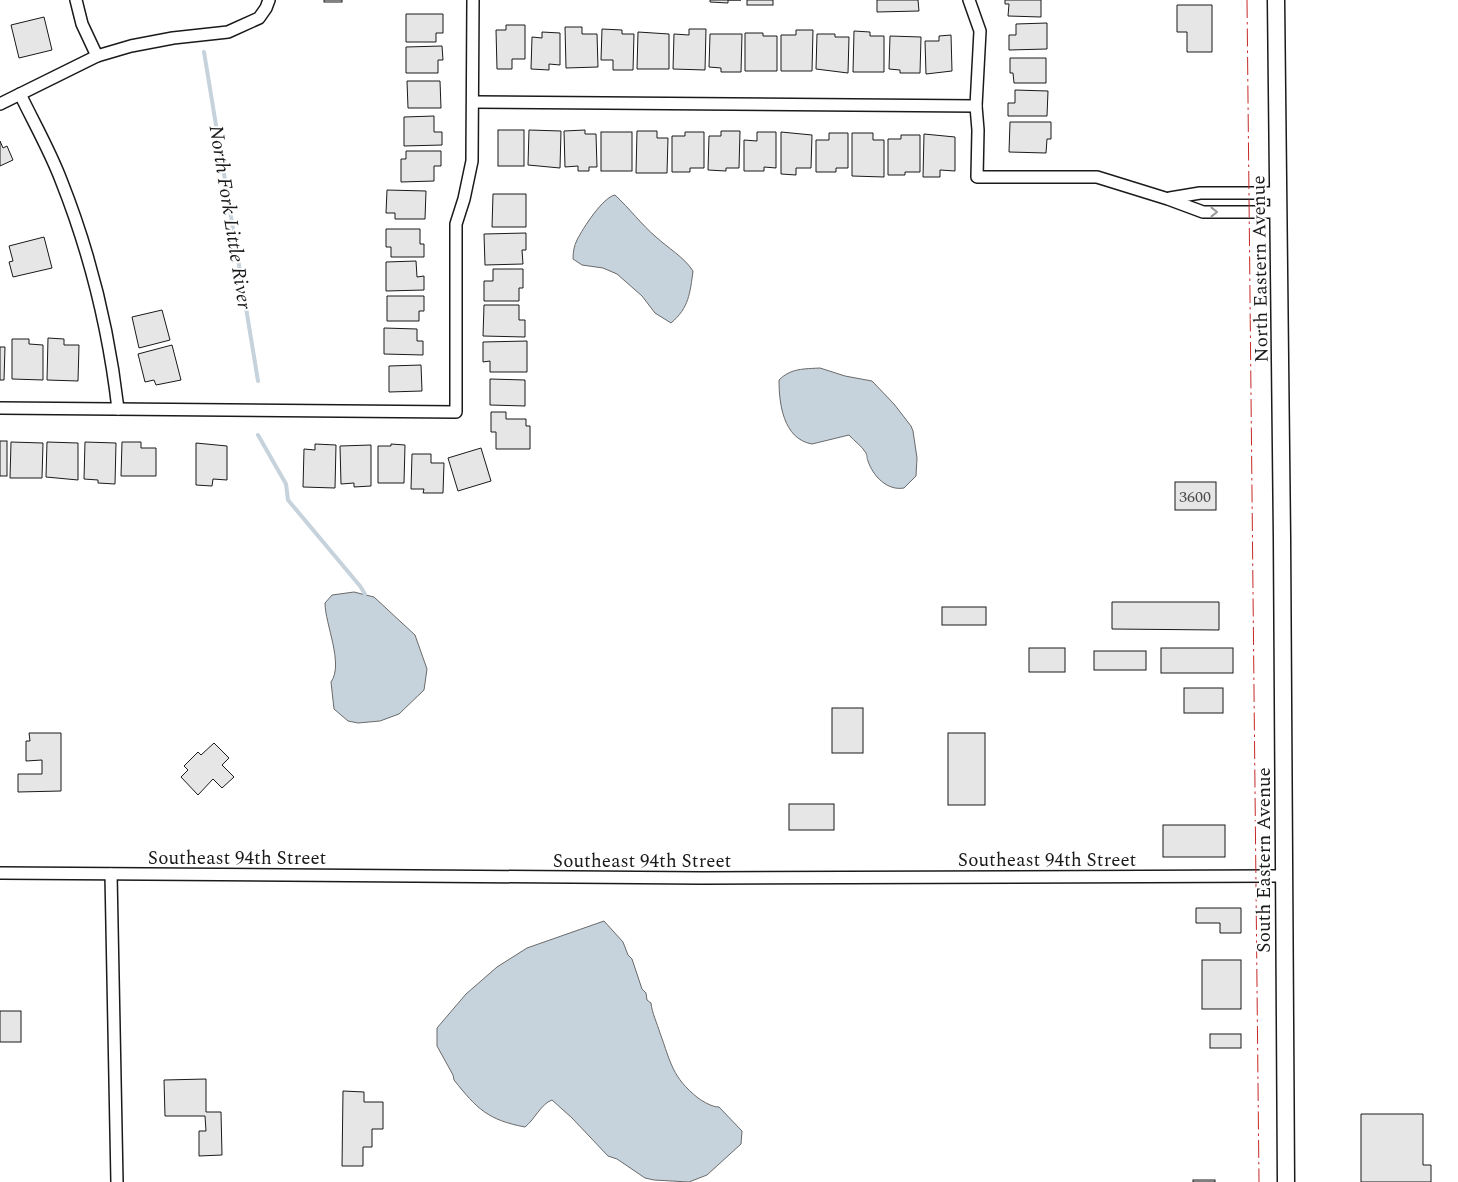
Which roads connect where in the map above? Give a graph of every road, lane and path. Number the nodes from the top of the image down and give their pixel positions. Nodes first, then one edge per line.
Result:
1 (76, 0) edge
2 (269, 0) edge
3 (473, 0) edge
4 (969, 0) edge
5 (1276, 0) edge
6 (97, 56) junction
7 (20, 94) junction
8 (474, 102) junction
9 (0, 104) edge
10 (976, 106) junction
11 (1278, 193) junction
12 (1168, 198) junction
13 (1278, 212) junction
14 (0, 408) edge
15 (118, 409) junction
16 (1282, 538) joint
17 (0, 873) edge
18 (112, 874) junction
19 (1283, 876) junction
20 (117, 1182) edge
21 (1286, 1182) edge

1 - 6 street
2 - 6 street
3 - 8 street
4 - 10 street
5 - 11 main road, North Eastern Avenue
6 - 7 street
7 - 9 street
7 - 15 street
8 - 10 street
8 - 15 street
10 - 12 street
11 - 12 street
11 - 13 main road, North Eastern Avenue
12 -> 13 street
13 - 16 main road, North Eastern Avenue
14 - 15 street
16 - 19 main road, South Eastern Avenue
17 - 18 street, Southeast 94th Street
18 - 19 street, Southeast 94th Street
18 - 20 street
19 - 21 main road, South Eastern Avenue

